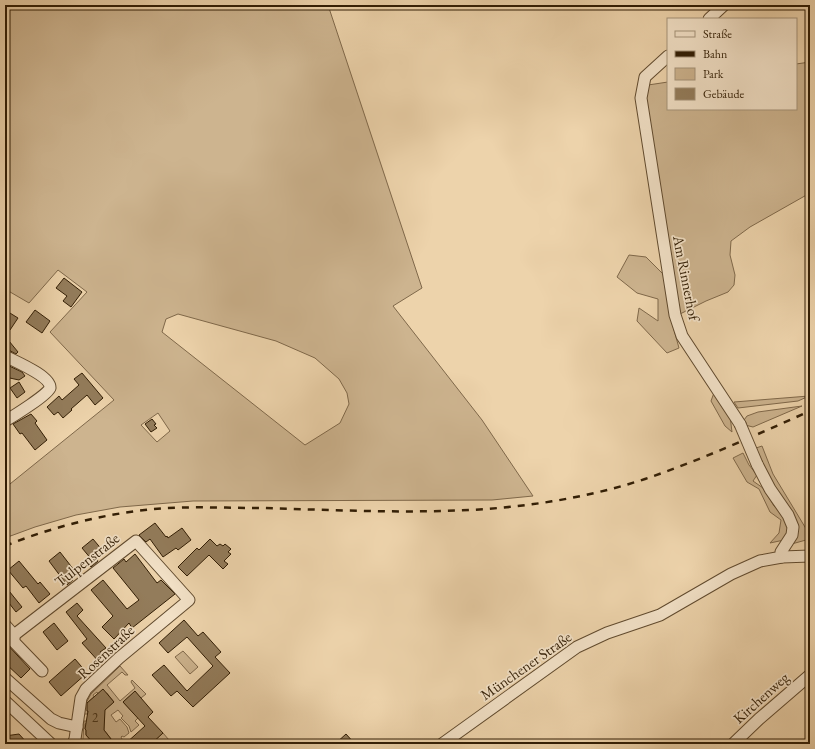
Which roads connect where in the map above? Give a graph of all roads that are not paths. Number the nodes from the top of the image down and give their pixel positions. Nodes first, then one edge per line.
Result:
1 (724, 5) edge
2 (710, 18) edge
3 (667, 57) edge
4 (5, 356) edge
5 (5, 422) edge
6 (810, 556) edge
7 (782, 557) junction
8 (189, 600) joint
9 (5, 626) edge
10 (14, 635) junction
11 (42, 671) dead end
12 (810, 675) edge
13 (5, 678) edge
14 (7, 707) edge
15 (77, 727) junction
16 (51, 744) edge
17 (72, 744) edge
18 (442, 744) edge
19 (733, 744) edge

1 - 2 street
3 - 7 street, Am Rinnerhof, bridge
4 - 5 street
6 - 7 street, Münchener Straße
7 - 18 street, Münchener Straße
8 - 10 street, Tulpenstraße
8 - 15 street, Rosenstraße
9 - 10 street
10 - 11 street
12 - 19 street, Kirchenweg
13 - 15 street
14 - 16 street
15 - 17 street, Rosenstraße

